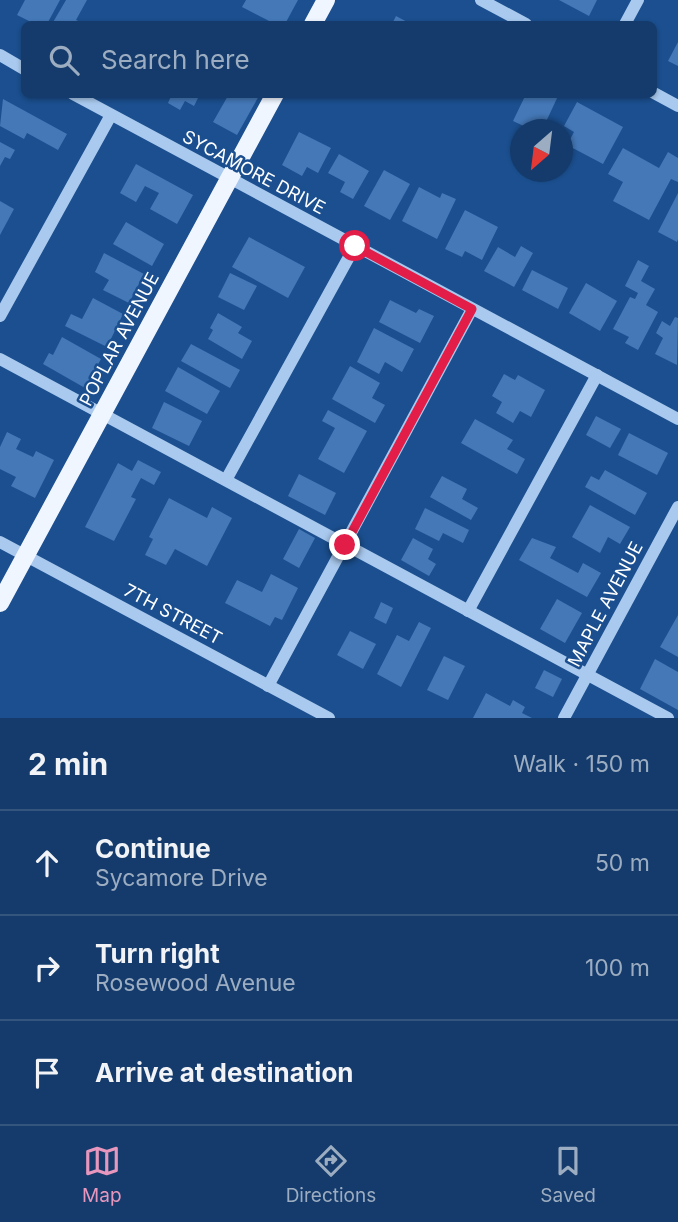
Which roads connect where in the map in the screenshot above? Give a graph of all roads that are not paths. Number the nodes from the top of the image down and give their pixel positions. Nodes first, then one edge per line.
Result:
1 (326, 0) edge
2 (481, 0) edge
3 (638, 0) edge
4 (315, 21) edge
5 (520, 21) edge
6 (627, 21) edge
7 (0, 55) edge
8 (21, 67) edge
9 (657, 95) edge
10 (80, 98) edge
11 (273, 98) edge
12 (678, 106) edge
13 (111, 115) junction
14 (229, 178) junction
15 (355, 246) junction
16 (472, 309) junction
17 (0, 316) edge
18 (0, 359) edge
19 (597, 375) junction
20 (102, 414) junction
21 (678, 419) edge
22 (226, 480) junction
23 (678, 507) edge
24 (0, 542) edge
25 (345, 545) junction
26 (26, 555) junction
27 (0, 603) edge
28 (468, 611) junction
29 (587, 675) junction
30 (268, 686) junction
31 (329, 718) edge
32 (564, 718) edge
33 (668, 718) edge

1 - 4 main road
2 - 5 street
3 - 6 street
7 - 8 street
9 - 12 street
10 - 13 street, SYCAMORE DRIVE
11 - 14 main road, POPLAR AVENUE
13 - 14 street, SYCAMORE DRIVE
13 - 17 street
14 - 15 street, SYCAMORE DRIVE
14 - 20 main road, POPLAR AVENUE
15 - 16 street, SYCAMORE DRIVE
15 - 22 street
16 - 19 street, SYCAMORE DRIVE
16 - 25 street
18 - 20 street
19 - 21 street, SYCAMORE DRIVE
19 - 28 street
20 - 22 street
20 - 26 main road, POPLAR AVENUE
22 - 25 street
23 - 29 street, MAPLE AVENUE
24 - 26 street, 7TH STREET
25 - 28 street
25 - 30 street
26 - 27 main road, POPLAR AVENUE
26 - 30 street, 7TH STREET
28 - 29 street
29 - 32 street, MAPLE AVENUE
29 - 33 street
30 - 31 street, 7TH STREET

